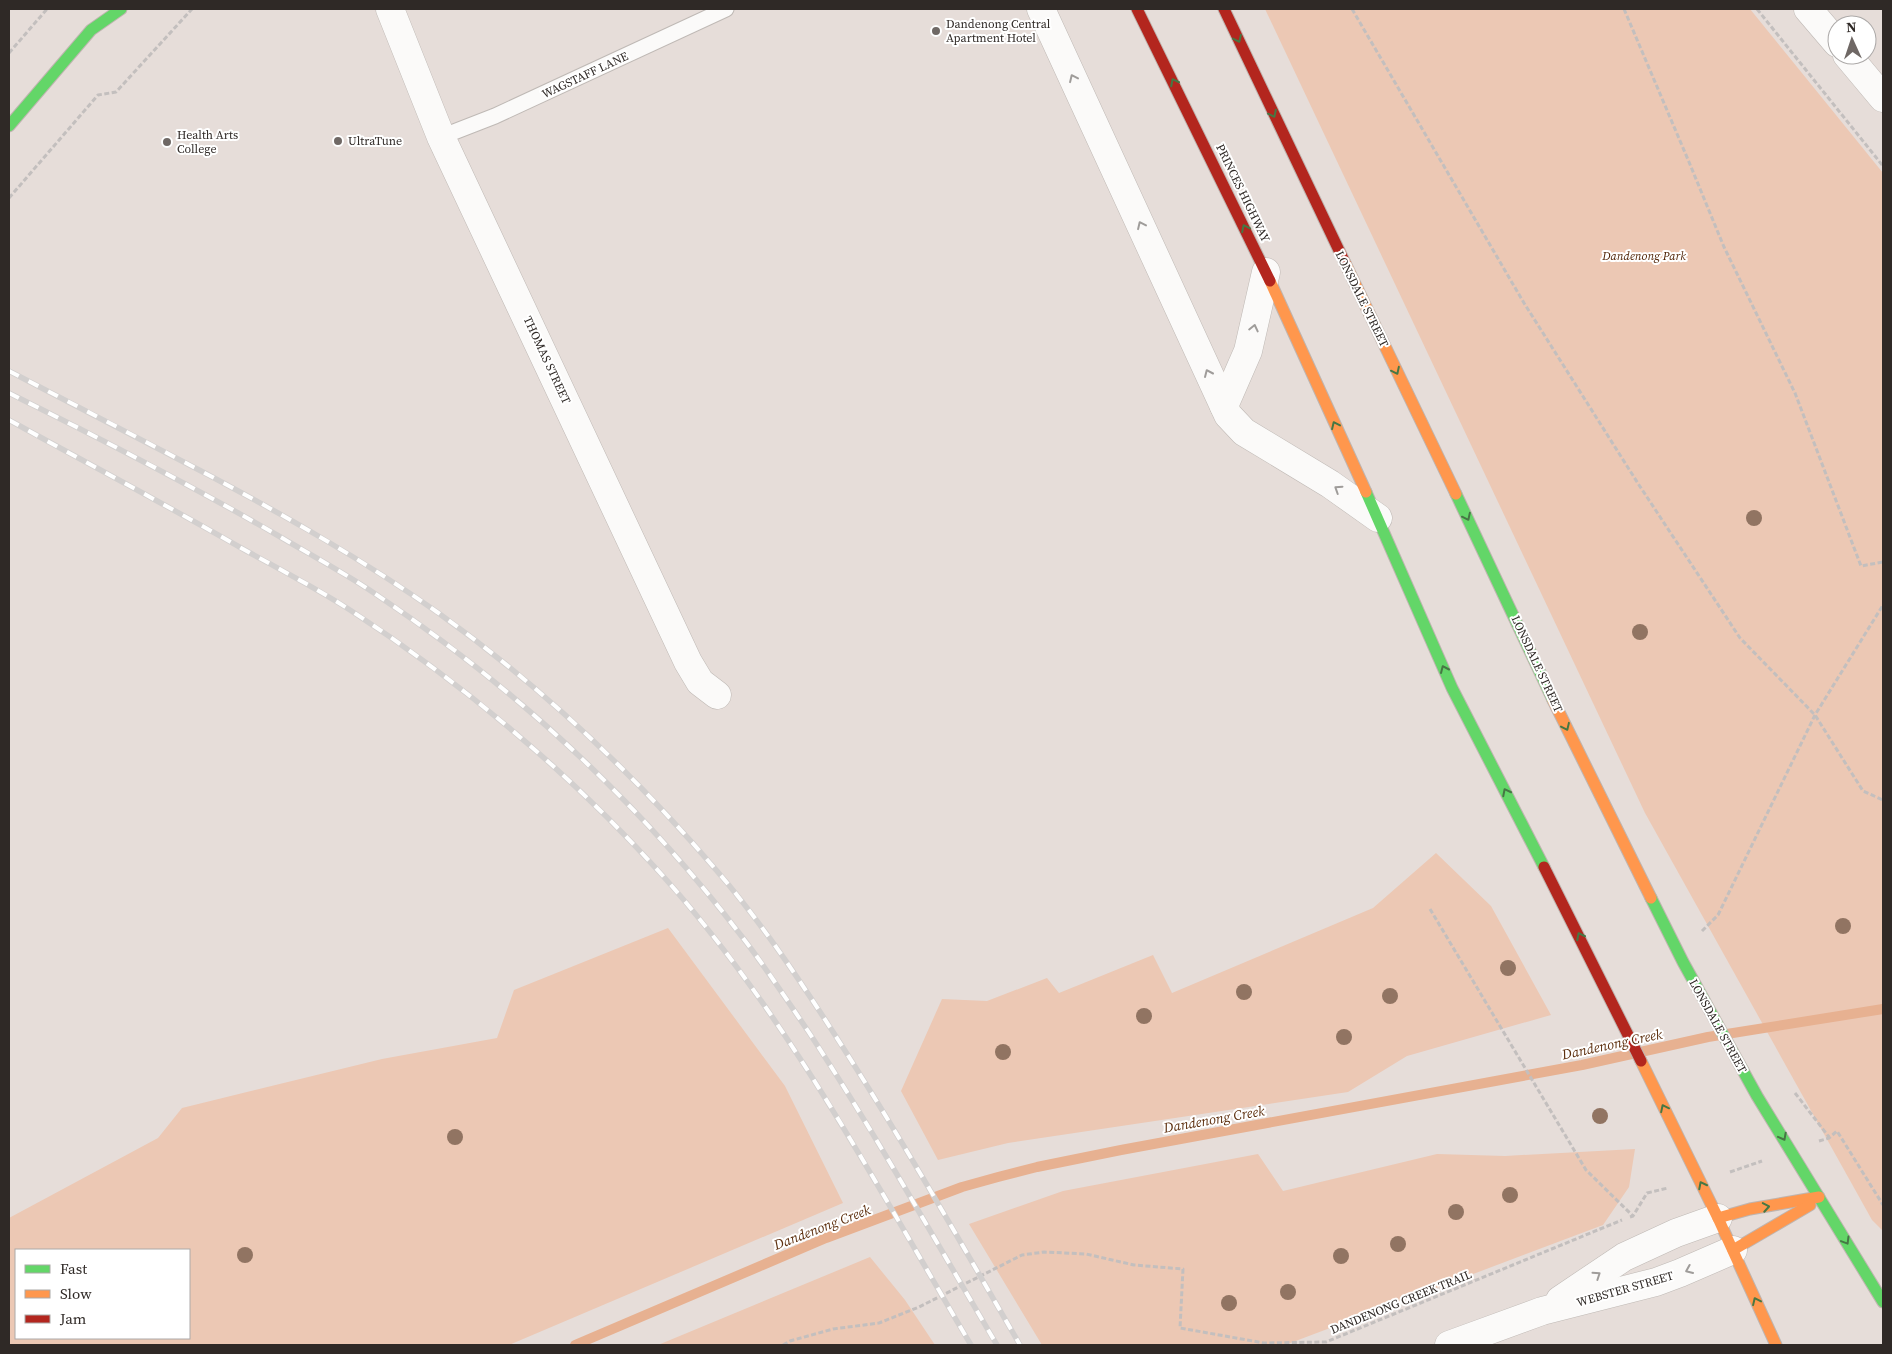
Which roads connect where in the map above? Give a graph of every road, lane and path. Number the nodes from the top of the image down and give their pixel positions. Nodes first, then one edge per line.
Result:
1 (46, 9) edge
2 (100, 9) edge
3 (121, 9) edge
4 (192, 9) edge
5 (726, 9) edge
6 (1041, 9) edge
7 (1137, 9) edge
8 (1224, 9) edge
9 (1352, 9) edge
10 (1624, 9) edge
11 (1757, 9) edge
12 (1808, 9) edge
13 (389, 11) edge
14 (92, 30) junction
15 (1827, 31) edge
16 (9, 53) edge
17 (1855, 65) edge
18 (1883, 98) edge
19 (9, 126) edge
20 (441, 137) junction
21 (1883, 166) edge
22 (9, 198) edge
23 (1266, 272) junction
24 (1224, 406) junction
25 (1378, 518) junction
26 (1883, 562) edge
27 (1883, 605) edge
28 (717, 695) dead end
29 (1815, 715) junction
30 (1883, 800) edge
31 (1430, 909) dead end
32 (1704, 937) dead end
33 (1790, 1086) dead end
34 (1829, 1138) junction
35 (1790, 1151) junction
36 (1586, 1170) dead end
37 (1699, 1180) junction
38 (1820, 1198) junction
39 (1883, 1205) edge
40 (1718, 1218) junction
41 (1734, 1250) junction
42 (1883, 1302) edge
43 (1542, 1312) junction
44 (783, 1345) edge
45 (1449, 1345) edge
46 (1776, 1345) edge

1 - 16 path
2 - 14 main road
3 - 14 main road
4 - 22 path
5 - 20 lane, WAGSTAFF LANE
24 -> 6 street
23 -> 7 main road, PRINCES HIGHWAY
8 -> 35 main road, LONSDALE STREET
9 - 29 path
10 - 26 path
11 - 21 path
12 - 15 street
13 - 20 street, THOMAS STREET
14 - 19 main road
17 - 18 street
20 - 28 street, THOMAS STREET
24 -> 23 street
25 -> 23 main road
25 -> 24 street
37 -> 25 main road
27 - 29 path
29 - 30 path
29 - 32 path
31 - 36 path
33 - 34 path
34 - 35 path, DANDENONG CREEK TRAIL
34 - 39 path
35 - 37 path, DANDENONG CREEK TRAIL
35 - 38 main road, LONSDALE STREET
40 -> 37 main road
37 - 44 path, DANDENONG CREEK TRAIL
40 -> 38 main road
38 - 41 main road
38 -> 42 main road, LONSDALE STREET
40 - 41 main road
43 -> 40 street, WEBSTER STREET
41 -> 43 street, WEBSTER STREET
46 -> 41 main road
43 - 45 street, WEBSTER STREET

